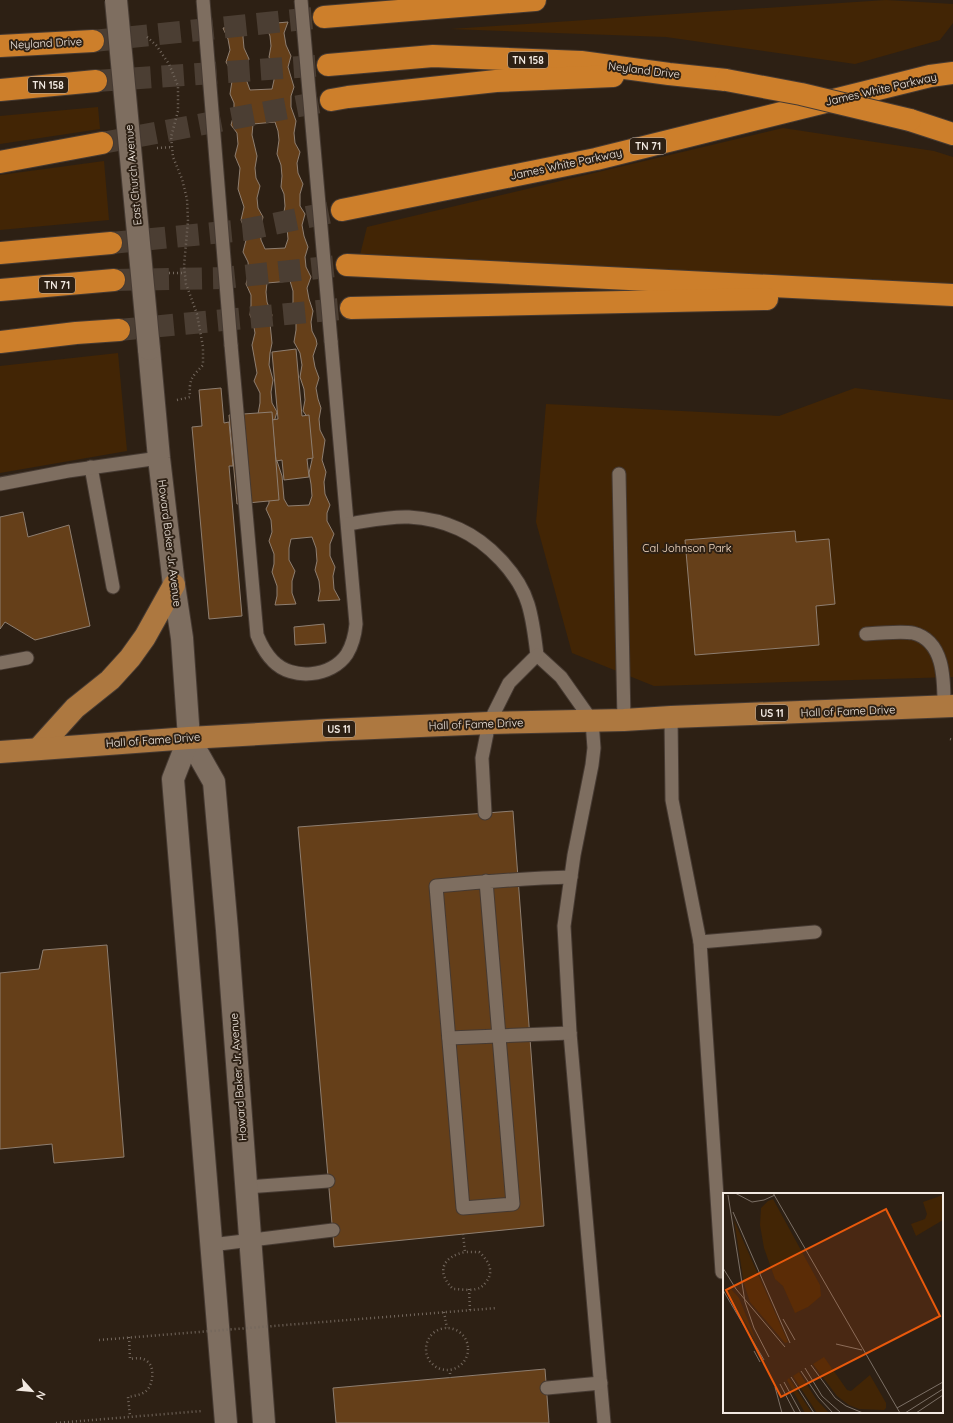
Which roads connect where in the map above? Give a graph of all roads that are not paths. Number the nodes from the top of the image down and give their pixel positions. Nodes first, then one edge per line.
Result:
1 (116, 0) edge
2 (203, 0) edge
3 (301, 0) edge
4 (535, 0) edge
5 (324, 17) tunnel mouth
6 (92, 41) tunnel mouth
7 (0, 46) edge
8 (328, 65) tunnel mouth
9 (669, 74) junction
10 (953, 74) edge
11 (96, 81) tunnel mouth
12 (0, 90) edge
13 (331, 100) tunnel mouth
14 (953, 134) edge
15 (102, 143) tunnel mouth
16 (0, 162) edge
17 (342, 210) tunnel mouth
18 (111, 243) tunnel mouth
19 (0, 253) edge
20 (347, 265) tunnel mouth
21 (114, 280) tunnel mouth
22 (0, 290) edge
23 (951, 295) edge
24 (351, 308) tunnel mouth
25 (119, 330) tunnel mouth
26 (0, 342) edge
27 (149, 349) joint
28 (159, 458) junction
29 (91, 467) junction
30 (619, 474) dead end
31 (0, 484) edge
32 (348, 524) junction
33 (174, 585) junction
34 (113, 587) dead end
35 (866, 634) dead end
36 (537, 655) junction
37 (28, 658) dead end
38 (0, 663) edge
39 (949, 707) edge
40 (671, 717) junction
41 (624, 720) junction
42 (592, 721) junction
43 (489, 723) junction
44 (189, 738) junction
45 (38, 749) junction
46 (0, 752) edge
47 (485, 813) dead end
48 (571, 877) junction
49 (486, 881) junction
50 (815, 932) dead end
51 (700, 942) junction
52 (570, 1033) junction
53 (499, 1036) junction
54 (449, 1038) junction
55 (328, 1181) dead end
56 (246, 1187) junction
57 (333, 1230) dead end
58 (250, 1240) junction
59 (211, 1245) junction
60 (722, 1272) dead end
61 (601, 1383) junction
62 (547, 1388) dead end
63 (226, 1423) edge
64 (264, 1423) edge
65 (604, 1423) edge

1 - 27 street, East Church Avenue, bridge
2 - 32 lane, bridge
3 - 32 lane, bridge
4 - 5 highway
6 - 7 highway, Neyland Drive
8 - 9 highway, Neyland Drive / TN 158
9 - 13 highway
9 - 14 highway, Neyland Drive / TN 158, bridge
10 - 17 highway, James White Parkway / TN 71
11 - 12 highway, TN 158
15 - 16 highway
18 - 19 highway
20 - 23 highway
21 - 22 highway, TN 71
23 - 24 highway
25 - 26 highway
27 - 28 street, Howard Baker Jr. Avenue
28 - 29 lane
28 - 33 street, Howard Baker Jr. Avenue
29 - 31 lane
29 - 34 lane
30 - 41 lane
32 - 36 lane
33 - 44 street, Howard Baker Jr. Avenue
33 - 45 main road
35 - 39 lane
36 - 42 lane
36 - 43 lane
37 - 38 lane
39 - 40 main road, Hall of Fame Drive / US 11
40 - 41 main road, Hall of Fame Drive / US 11
40 - 51 lane
41 - 42 main road, Hall of Fame Drive / US 11
42 - 43 main road, Hall of Fame Drive / US 11
42 - 48 lane
43 - 44 main road, Hall of Fame Drive / US 11
43 - 47 lane
44 - 45 main road, Hall of Fame Drive / US 11
44 - 56 street, Howard Baker Jr. Avenue
44 - 59 street, Howard Baker Jr. Avenue
45 - 46 main road, Hall of Fame Drive / US 11
48 - 49 lane
48 - 52 lane
49 - 53 lane
49 - 54 lane
50 - 51 lane
51 - 60 lane
52 - 53 lane
52 - 61 lane
53 - 54 lane
53 - 54 lane
55 - 56 lane
56 - 58 street, Howard Baker Jr. Avenue
57 - 58 lane
58 - 59 lane
58 - 64 street, Howard Baker Jr. Avenue
59 - 63 street, Howard Baker Jr. Avenue
61 - 62 lane
61 - 65 lane

